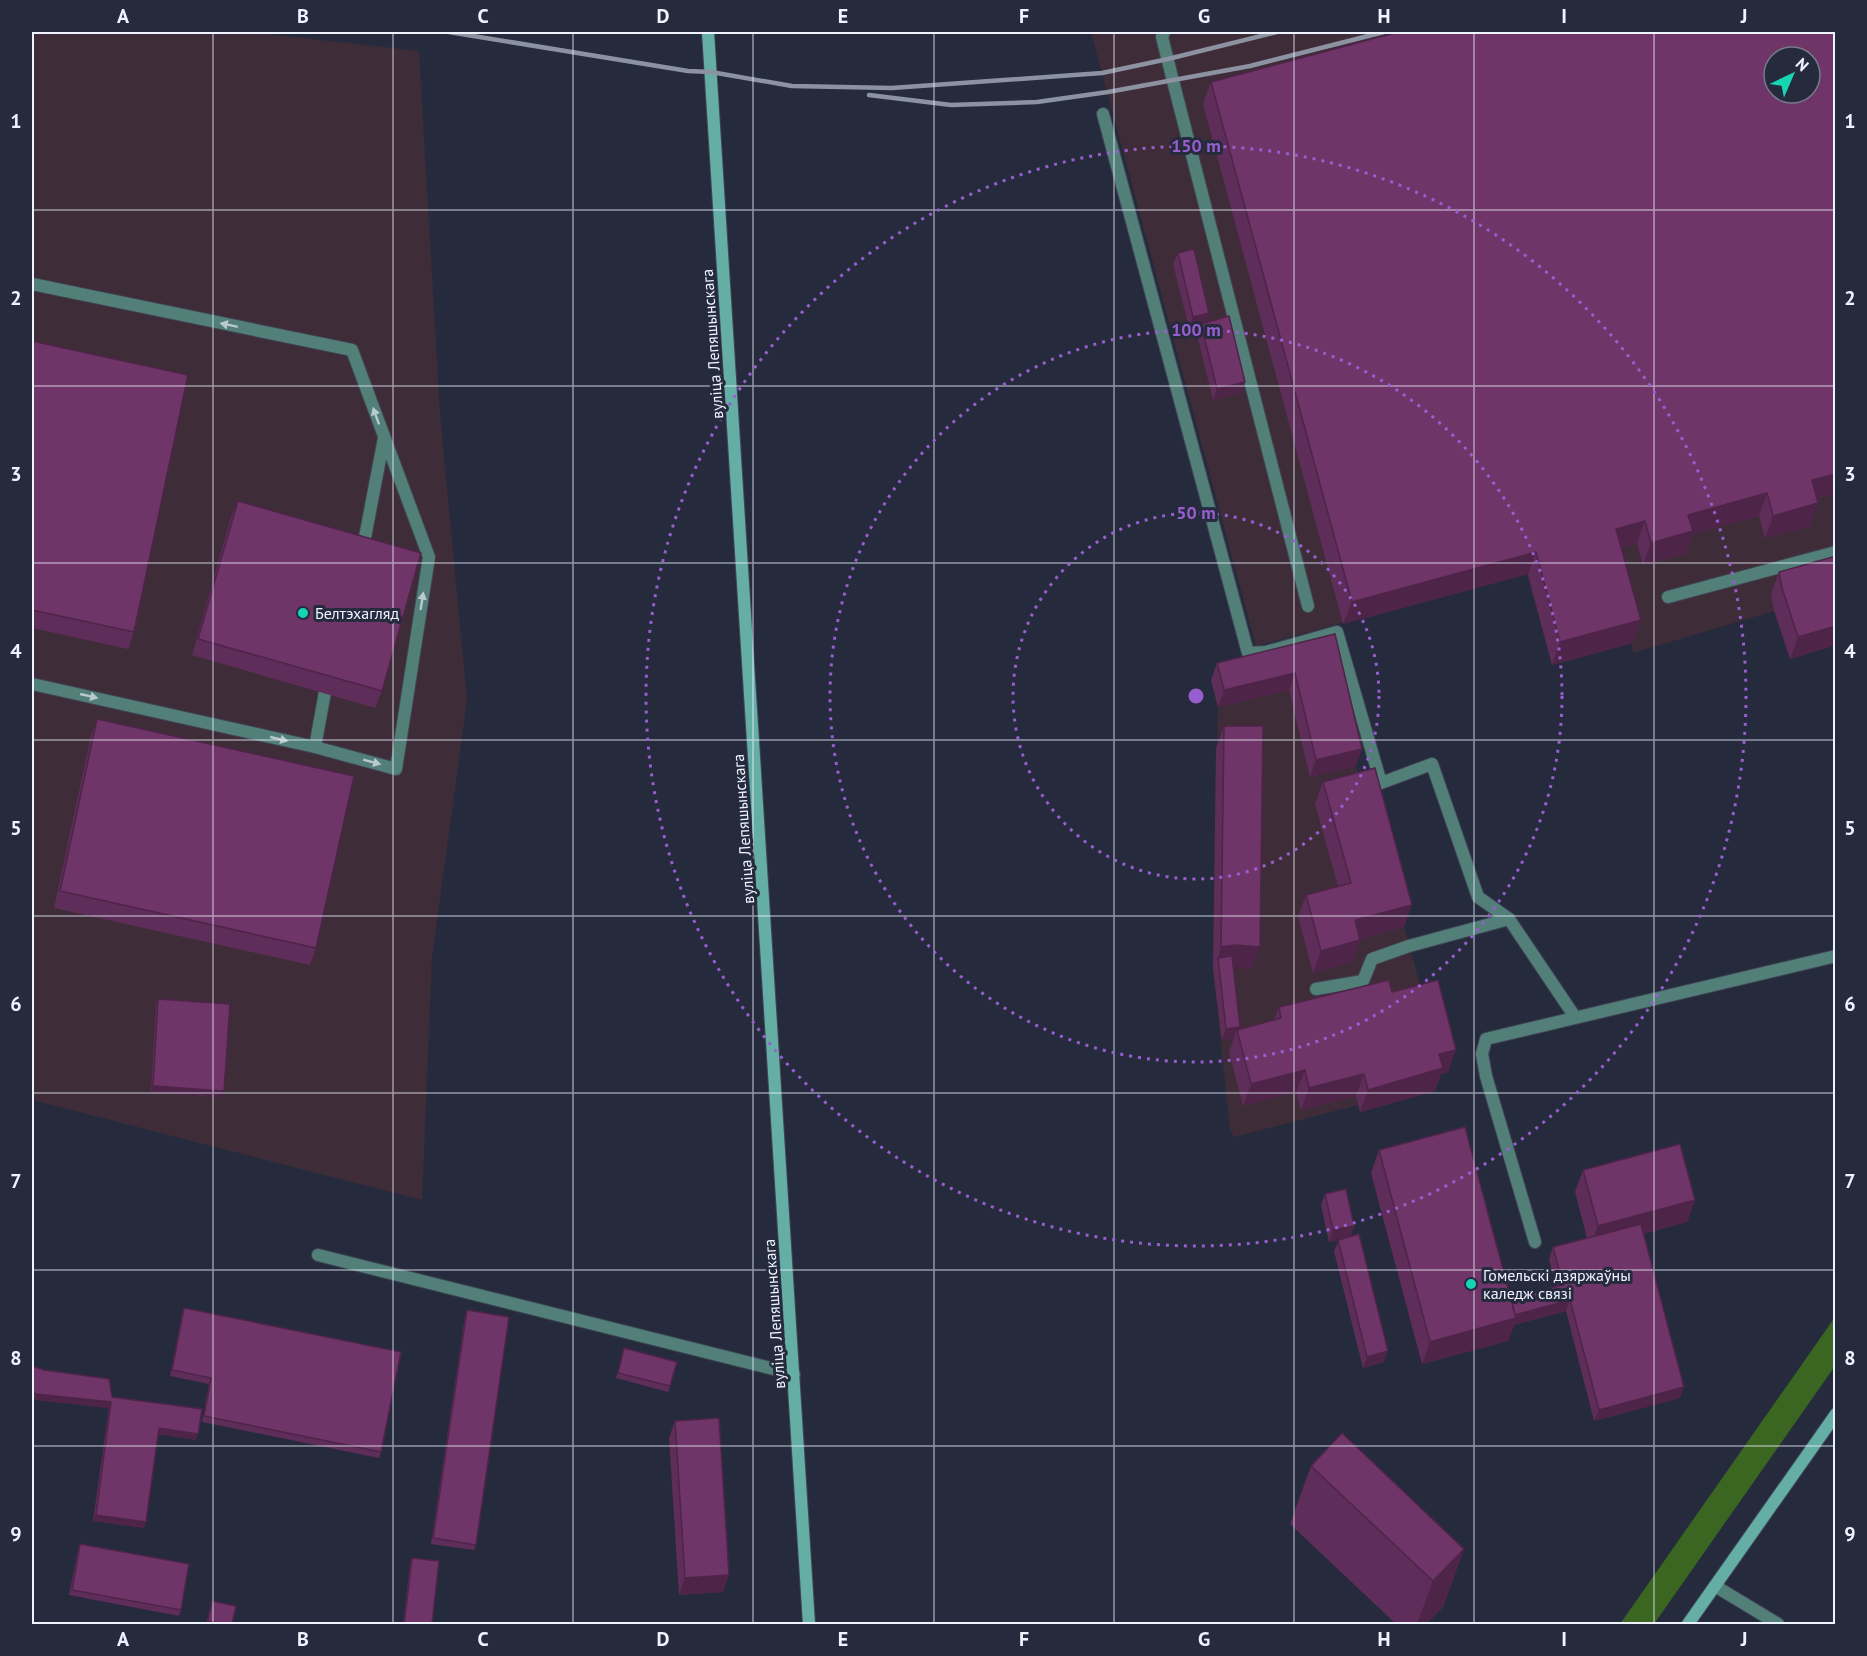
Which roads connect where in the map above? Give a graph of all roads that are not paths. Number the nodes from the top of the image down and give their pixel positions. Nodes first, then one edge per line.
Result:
1 (708, 32) edge
2 (1164, 32) edge
3 (1103, 114) dead end
4 (32, 284) edge
5 (384, 437) junction
6 (1836, 552) edge
7 (361, 554) edge
8 (1668, 597) dead end
9 (1308, 606) dead end
10 (32, 684) edge
11 (325, 692) edge
12 (315, 747) junction
13 (1509, 919) junction
14 (1836, 956) edge
15 (1316, 989) dead end
16 (1575, 1017) junction
17 (1535, 1242) dead end
18 (318, 1255) dead end
19 (794, 1374) junction
20 (1836, 1414) edge
21 (1715, 1586) junction
22 (809, 1624) edge
23 (1688, 1624) edge
24 (1778, 1624) edge

1 - 19 main road, вуліца Лепяшынскага
2 - 9 lane
3 - 13 lane
5 -> 4 lane
5 - 7 lane
12 -> 5 lane
6 - 8 lane
10 -> 12 lane
11 - 12 lane
13 - 15 lane
13 - 16 lane
14 - 16 lane
16 - 17 lane
18 - 19 lane
19 - 22 main road, вуліца Лепяшынскага
20 - 21 main road
21 - 23 main road
21 - 24 lane

